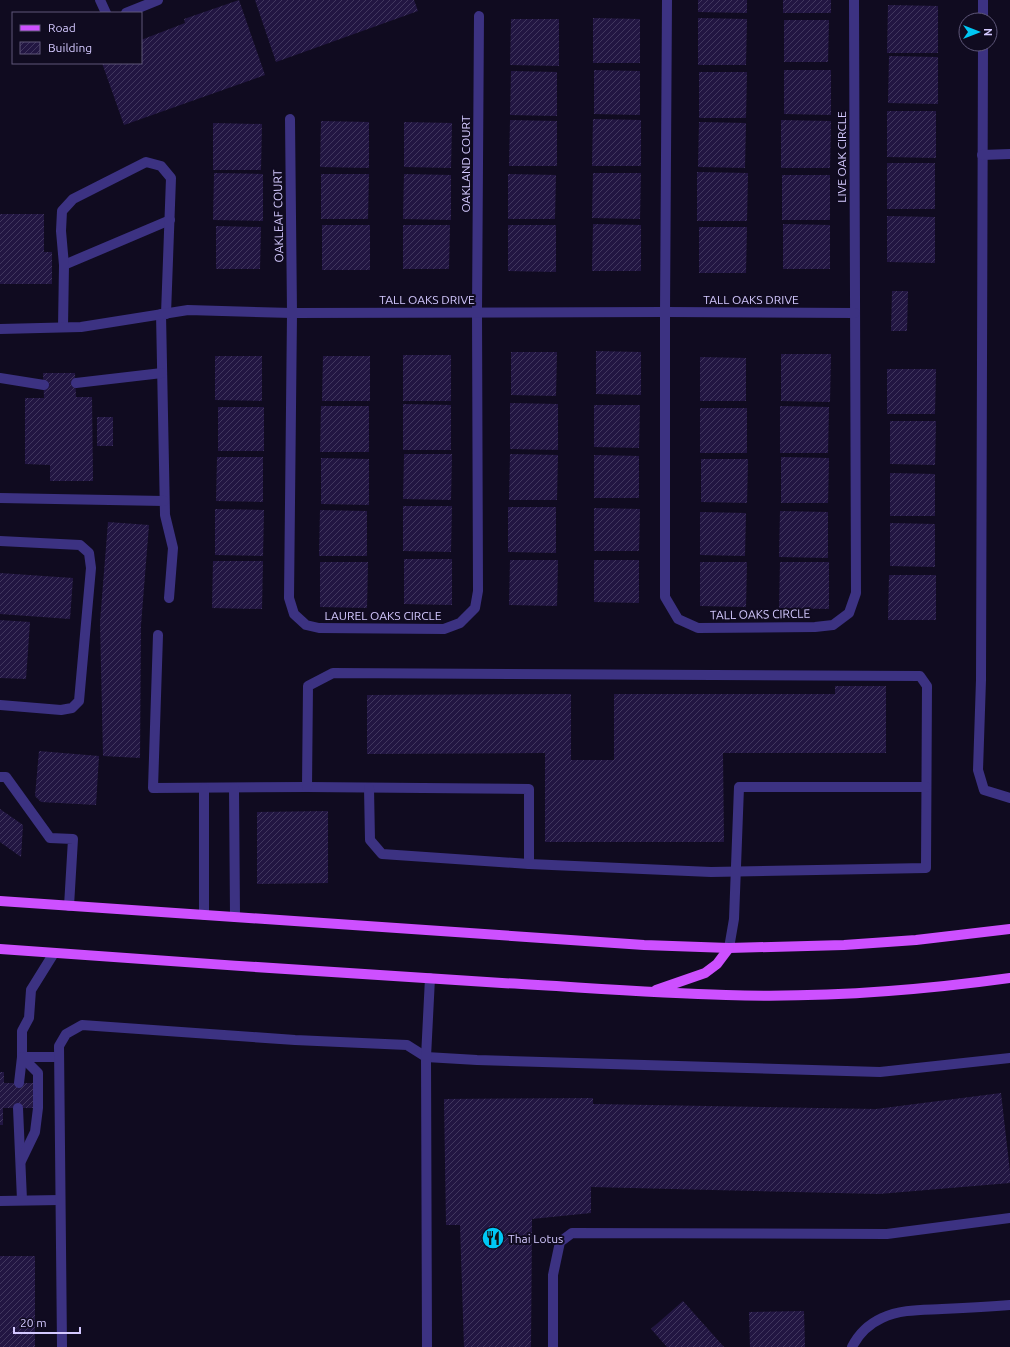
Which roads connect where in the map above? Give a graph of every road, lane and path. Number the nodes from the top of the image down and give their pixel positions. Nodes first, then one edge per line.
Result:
1 (100, 0) edge
2 (158, 0) edge
3 (667, 0) edge
4 (854, 0) edge
5 (983, 0) edge
6 (106, 12) edge
7 (128, 12) edge
8 (983, 12) edge
9 (479, 16) dead end
10 (983, 52) edge
11 (290, 119) dead end
12 (1010, 154) edge
13 (982, 155) junction
14 (170, 220) junction
15 (64, 265) junction
16 (477, 312) junction
17 (665, 312) junction
18 (292, 313) junction
19 (855, 313) junction
20 (163, 314) junction
21 (63, 327) junction
22 (0, 329) edge
23 (162, 373) junction
24 (0, 378) edge
25 (76, 383) dead end
26 (44, 385) dead end
27 (0, 498) edge
28 (164, 501) junction
29 (0, 542) edge
30 (169, 598) dead end
31 (158, 635) dead end
32 (0, 705) edge
33 (0, 777) edge
34 (307, 787) junction
35 (926, 787) junction
36 (204, 788) junction
37 (234, 788) junction
38 (368, 788) junction
39 (1010, 798) edge
40 (529, 864) junction
41 (736, 872) junction
42 (0, 901) edge
43 (69, 906) junction
44 (204, 915) junction
45 (235, 917) junction
46 (1010, 929) edge
47 (728, 948) junction
48 (0, 949) edge
49 (54, 953) junction
50 (430, 978) junction
51 (1010, 978) edge
52 (650, 991) junction
53 (22, 1057) junction
54 (59, 1057) junction
55 (426, 1057) junction
56 (1010, 1058) edge
57 (19, 1083) dead end
58 (18, 1108) dead end
59 (21, 1161) junction
60 (22, 1200) junction
61 (60, 1200) junction
62 (0, 1201) edge
63 (1010, 1218) edge
64 (1010, 1305) edge
65 (62, 1347) edge
66 (426, 1347) edge
67 (553, 1347) edge
68 (852, 1347) edge

1 - 6 street
2 - 7 street
3 - 17 street
4 - 19 street, LIVE OAK CIRCLE
5 - 8 street
9 - 16 street, OAKLAND COURT
10 - 13 street
11 - 18 street, OAKLEAF COURT
12 - 13 street
13 - 39 street
14 - 15 street
14 - 15 street
14 - 20 street
15 - 21 street
16 - 17 street, TALL OAKS DRIVE
16 - 18 street, TALL OAKS DRIVE
16 - 18 street, LAUREL OAKS CIRCLE
17 - 19 street, TALL OAKS DRIVE
17 - 19 street, TALL OAKS CIRCLE
18 - 20 street, TALL OAKS DRIVE
20 - 21 street, TALL OAKS DRIVE
20 - 23 street
21 - 22 street, TALL OAKS DRIVE
23 - 25 street
23 - 28 street
24 - 26 street
27 - 28 street
28 - 30 street
29 - 32 street
31 - 36 street
33 - 43 street
34 - 35 street
34 - 37 street
34 - 38 street
35 - 41 street
35 - 41 street
36 - 37 street
36 - 44 street
37 - 45 street
38 - 40 street
38 - 40 street
40 - 41 street
41 - 47 street
42 - 43 main road
43 - 44 main road
44 - 45 main road
45 - 47 main road
46 - 47 main road
47 - 52 main road
48 - 49 main road
49 - 50 main road
49 - 53 street
50 - 52 main road
50 - 55 street
51 - 52 main road
53 - 54 street
53 - 57 street
53 - 59 street
54 - 55 street
54 - 61 street
55 - 56 street
55 - 66 street
58 - 59 street
59 - 60 street
60 - 61 street
60 - 62 street
61 - 65 street
63 - 67 street
64 - 68 street

